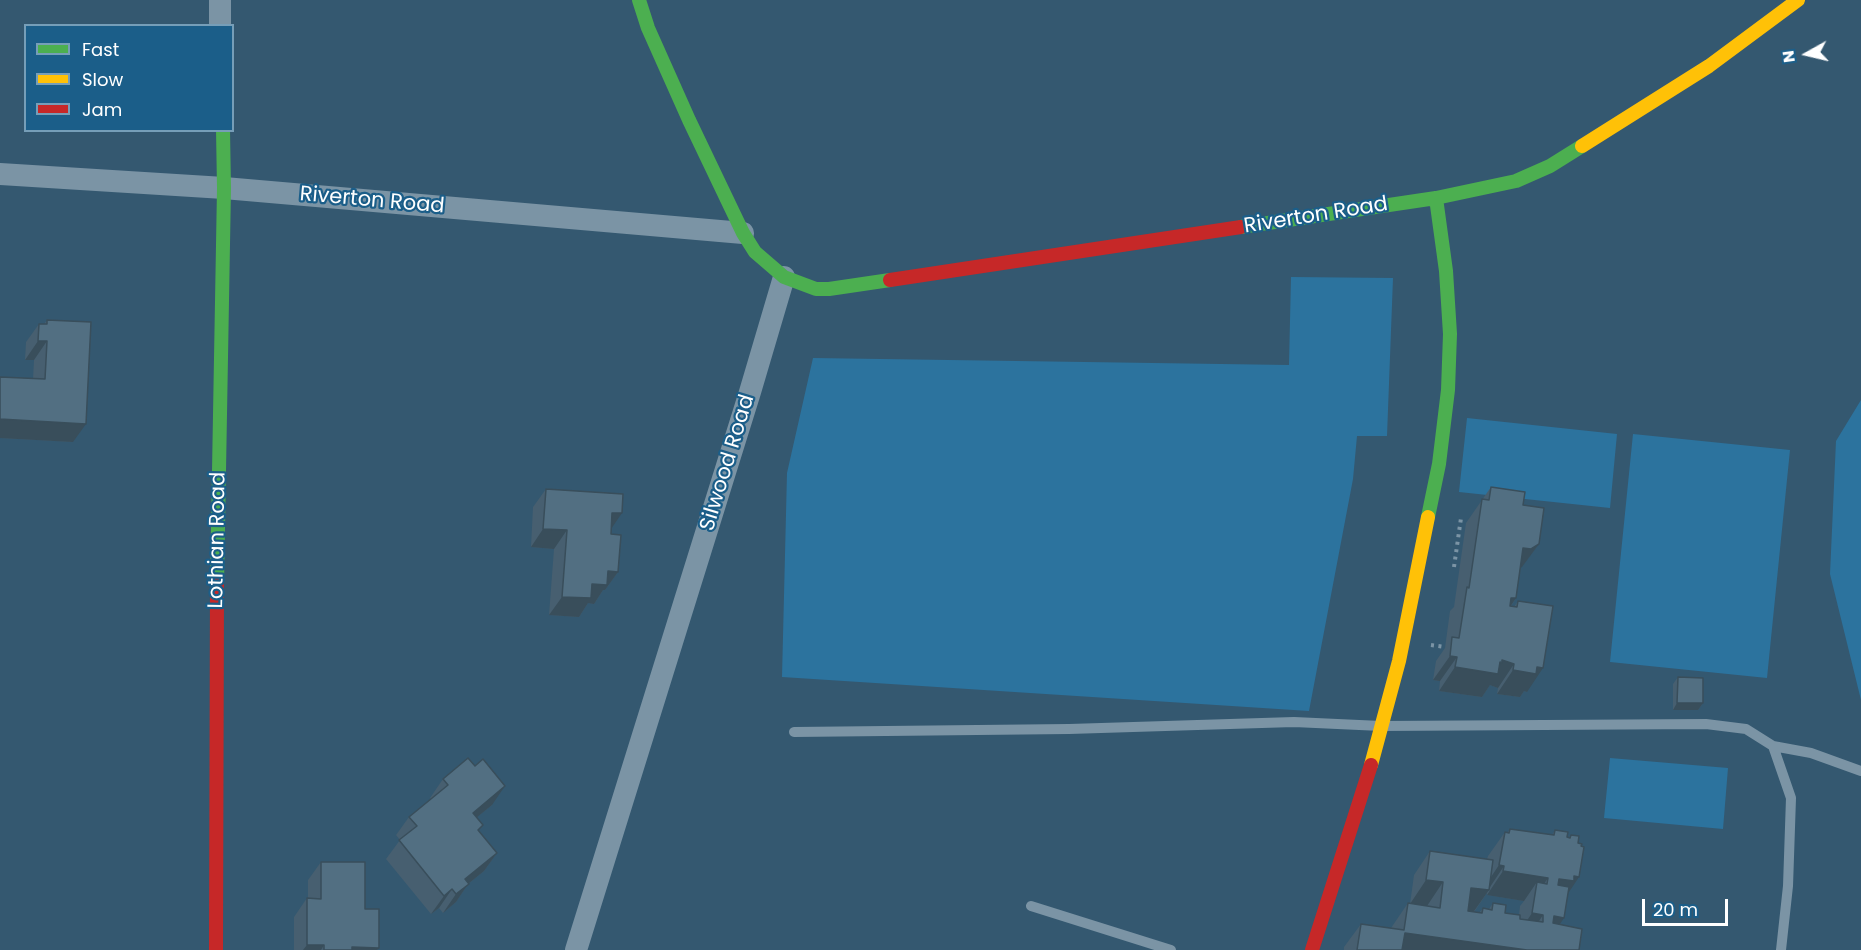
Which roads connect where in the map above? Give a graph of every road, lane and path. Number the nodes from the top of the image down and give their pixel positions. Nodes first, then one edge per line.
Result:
1 (220, 0) edge
2 (639, 0) edge
3 (1798, 0) edge
4 (220, 24) edge
5 (223, 132) edge
6 (0, 174) edge
7 (224, 188) junction
8 (1436, 198) junction
9 (743, 233) junction
10 (784, 277) junction
11 (1462, 514) dead end
12 (1446, 566) dead end
13 (1381, 726) junction
14 (794, 732) dead end
15 (1773, 746) junction
16 (1861, 771) edge
17 (1031, 906) dead end
18 (216, 950) edge
19 (576, 950) edge
20 (1171, 950) edge
21 (1312, 950) edge
22 (1781, 950) edge

1 - 4 street
2 - 9 street
3 - 8 street, Riverton Road
5 - 7 street, Lothian Road
6 - 7 street, Riverton Road
7 - 9 street, Riverton Road
7 - 18 street, Lothian Road
8 - 10 street, Riverton Road
8 - 13 street
9 - 10 street
10 - 19 street, Silwood Road
11 - 12 path
13 - 14 lane
13 - 15 lane
13 - 21 street
15 - 16 lane
15 - 22 lane
17 - 20 lane

